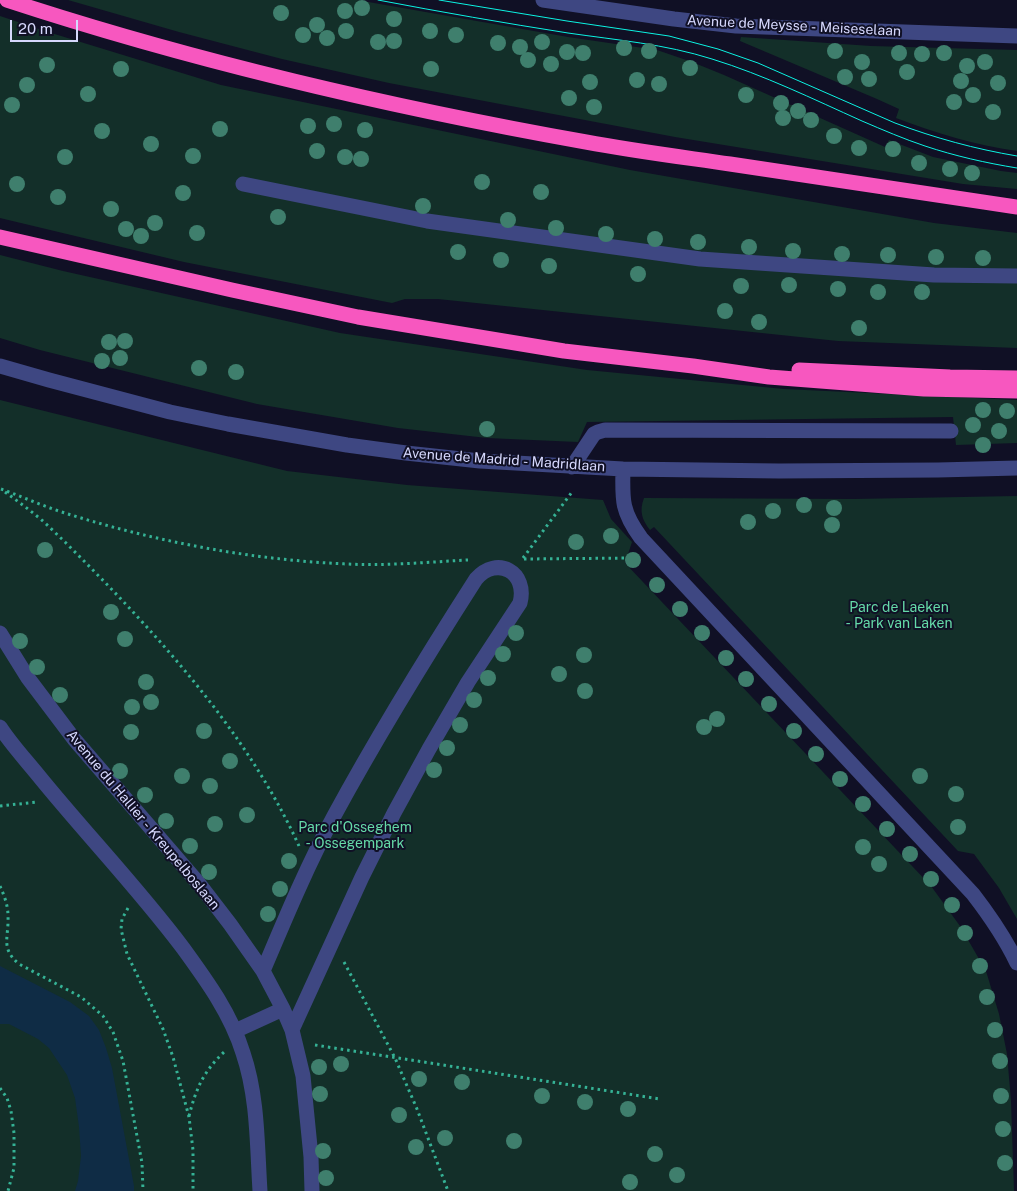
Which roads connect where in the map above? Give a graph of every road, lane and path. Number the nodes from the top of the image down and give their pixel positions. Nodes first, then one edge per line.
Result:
1 (7, 0) edge
2 (543, 0) edge
3 (1017, 36) edge
4 (243, 184) dead end
5 (1017, 207) edge
6 (0, 237) edge
7 (1017, 276) edge
8 (0, 366) edge
9 (693, 366) junction
10 (1017, 378) edge
11 (1017, 391) edge
12 (951, 431) dead end
13 (572, 466) junction
14 (1017, 468) edge
15 (623, 470) junction
16 (0, 489) edge
17 (572, 492) dead end
18 (660, 557) junction
19 (514, 559) dead end
20 (523, 559) junction
21 (471, 560) dead end
22 (0, 633) edge
23 (0, 727) edge
24 (56, 797) junction
25 (0, 806) edge
26 (308, 868) junction
27 (0, 886) edge
28 (140, 893) junction
29 (334, 940) junction
30 (1017, 963) edge
31 (263, 971) junction
32 (283, 1009) junction
33 (237, 1035) junction
34 (294, 1036) junction
35 (395, 1058) junction
36 (0, 1088) edge
37 (660, 1099) dead end
38 (189, 1117) junction
39 (8, 1191) edge
40 (143, 1191) edge
41 (193, 1191) edge
42 (260, 1191) edge
43 (312, 1191) edge
44 (448, 1191) edge

1 - 5 highway
2 - 3 street, Avenue de Meysse - Meiseselaan
4 - 7 street
6 - 9 highway
8 - 13 street, Avenue de Madrid - Madridlaan
9 - 10 highway
9 - 11 highway
12 - 13 street
13 - 15 street, Avenue de Madrid - Madridlaan
14 - 15 street, Avenue de Madrid - Madridlaan
15 - 18 street
16 - 21 path
16 - 26 path
17 - 20 path
18 - 20 path
18 - 30 street
19 - 20 path
22 - 31 street, Avenue du Hallier - Kreupelboslaan
23 - 24 street
24 - 25 path
24 - 28 street
26 - 29 street
26 - 31 street
27 - 40 path
28 - 33 street
28 - 38 path
29 - 34 street
29 - 35 path
31 - 32 street, Avenue du Hallier - Kreupelboslaan
32 - 33 street
32 - 34 street, Avenue du Hallier - Kreupelboslaan
33 - 38 path
33 - 42 street
34 - 35 path
34 - 43 street, Avenue du Hallier - Kreupelboslaan
35 - 37 path
35 - 44 path
36 - 39 path
38 - 41 path

